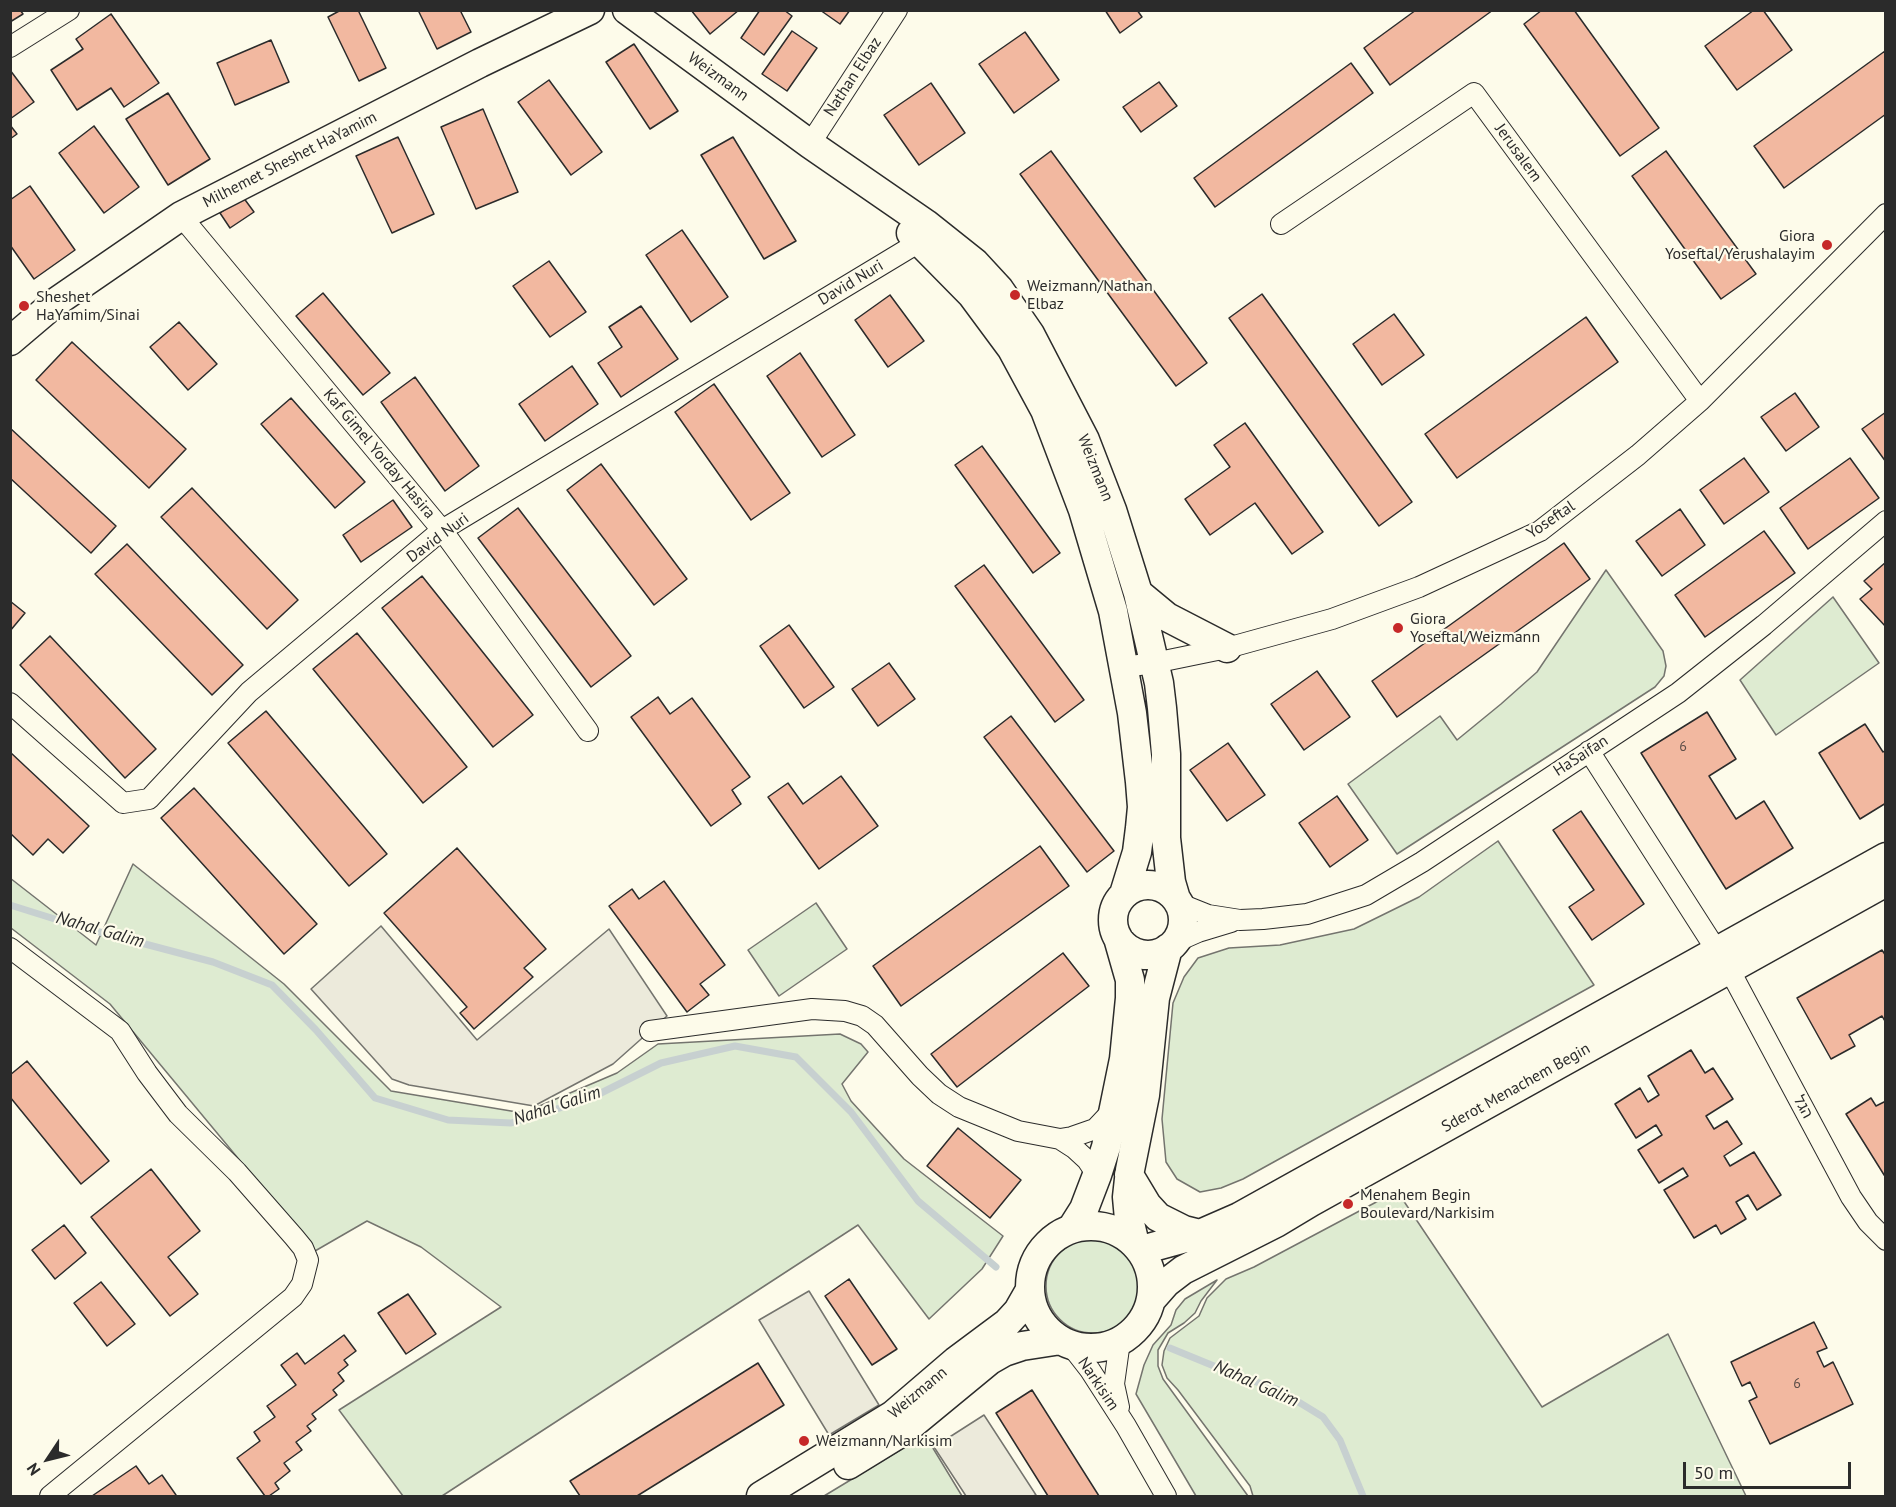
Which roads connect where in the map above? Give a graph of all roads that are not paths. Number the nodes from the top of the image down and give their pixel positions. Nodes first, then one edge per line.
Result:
1 (69, 10) edge
2 (590, 10) edge
3 (627, 10) edge
4 (897, 10) edge
5 (10, 47) edge
6 (810, 144) junction
7 (1886, 214) edge
8 (181, 216) junction
9 (1281, 224) dead end
10 (921, 242) junction
11 (10, 341) edge
12 (1700, 401) junction
13 (1886, 521) edge
14 (442, 530) junction
15 (1137, 593) junction
16 (1227, 648) junction
17 (1154, 663) junction
18 (1124, 667) junction
19 (10, 703) edge
20 (588, 731) dead end
21 (1589, 751) junction
22 (1886, 857) edge
23 (1886, 882) edge
24 (1124, 894) junction
25 (1177, 901) junction
26 (1240, 920) junction
27 (1118, 938) junction
28 (1171, 946) junction
29 (10, 948) edge
30 (1723, 960) junction
31 (650, 1031) dead end
32 (1115, 1108) junction
33 (1060, 1139) junction
34 (1097, 1175) junction
35 (1129, 1175) junction
36 (1072, 1228) junction
37 (1200, 1234) junction
38 (1886, 1240) edge
39 (1137, 1246) junction
40 (1030, 1290) junction
41 (1151, 1300) junction
42 (1120, 1341) junction
43 (1065, 1342) junction
44 (1126, 1426) junction
45 (50, 1497) edge
46 (761, 1497) edge
47 (798, 1497) edge
48 (1166, 1497) edge

1 - 5 street
2 - 8 street, Milhemet Sheshet HaYamim
3 - 6 street, Weizmann
4 - 6 street, Nathan Elbaz
6 - 10 street, Weizmann
6 - 15 street, Weizmann
7 - 12 street, Yoseftal
8 - 11 street, Milhemet Sheshet HaYamim
8 - 14 street, Kaf Gimel Yorday Hasira
9 - 12 street, Jerusalem
10 - 14 street, David Nuri
10 - 18 street, Weizmann
12 - 16 street, Yoseftal
13 - 21 street, HaSaifan
14 - 19 street, David Nuri
14 - 20 street, Kaf Gimel Yorday Hasira
15 - 16 street
15 - 17 street, Weizmann
16 - 17 street, Yoseftal
17 - 18 street, Yoseftal
17 - 25 street, Weizmann
18 - 24 street, Weizmann
21 - 26 street, HaSaifan
21 - 30 street, הגל
22 - 30 street, Sderot Menachem Begin
23 - 30 street, Sderot Menachem Begin
24 - 25 street
24 - 27 street
25 - 26 street, HaSaifan
25 - 28 street
26 - 28 street, HaSaifan
27 - 28 street
27 - 32 street
28 - 35 street
29 - 45 street
30 - 37 street, Sderot Menachem Begin
30 - 38 street, הגל
30 - 41 street, Sderot Menachem Begin
31 - 33 street
32 - 33 street
32 - 34 street
33 - 34 street
34 - 36 street
35 - 37 street
35 - 39 street
36 - 39 street
36 - 40 street
37 - 39 street, Sderot Menachem Begin
39 - 41 street
40 - 43 street
40 - 46 street, Weizmann
41 - 42 street
42 - 43 street
42 - 44 street, Narkisim
43 - 44 street, Narkisim
43 - 47 street, Weizmann
44 - 48 street, Narkisim

